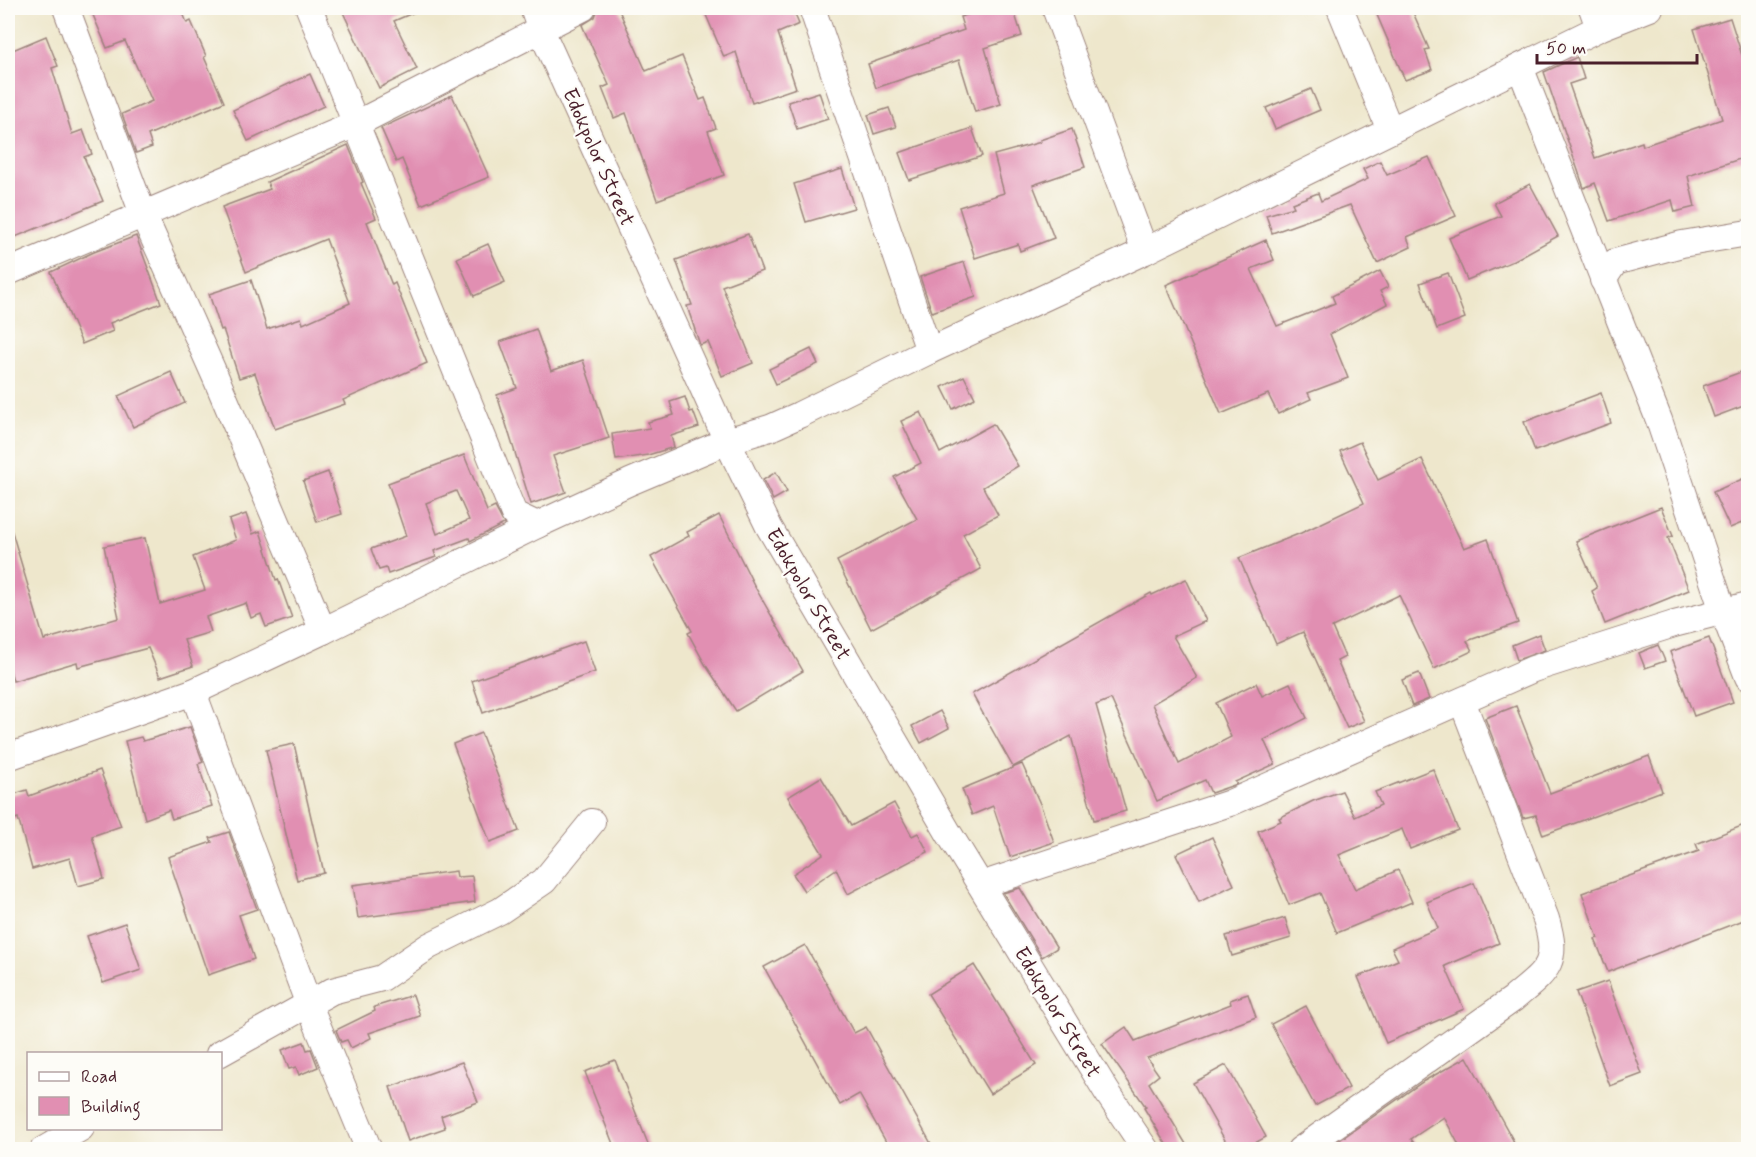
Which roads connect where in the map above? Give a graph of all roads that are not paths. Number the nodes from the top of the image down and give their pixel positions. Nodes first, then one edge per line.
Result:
1 (66, 8) edge
2 (309, 8) edge
3 (583, 8) edge
4 (812, 8) edge
5 (1055, 8) edge
6 (1340, 8) edge
7 (1650, 8) edge
8 (537, 18) edge
9 (1596, 18) edge
10 (1520, 67) junction
11 (356, 124) junction
12 (1390, 130) junction
13 (143, 214) junction
14 (1749, 233) edge
15 (1145, 251) junction
16 (8, 272) edge
17 (1603, 280) junction
18 (929, 351) junction
19 (727, 441) junction
20 (537, 525) junction
21 (1749, 605) edge
22 (1723, 611) junction
23 (323, 631) junction
24 (1749, 677) edge
25 (193, 692) junction
26 (1462, 701) junction
27 (8, 757) edge
28 (592, 822) dead end
29 (981, 885) junction
30 (309, 1005) junction
31 (221, 1052) edge
32 (77, 1130) edge
33 (44, 1149) edge
34 (369, 1149) edge
35 (1146, 1149) edge
36 (1300, 1149) edge

1 - 13 street
2 - 11 street
3 - 8 street
4 - 18 street
5 - 15 street
6 - 12 street
7 - 9 street
8 - 11 street
8 - 19 street, Edokpolor Street
9 - 10 street
10 - 12 street
10 - 17 street
11 - 13 street
11 - 20 street
12 - 15 street
13 - 16 street
13 - 23 street
14 - 17 street
15 - 18 street
17 - 22 street
18 - 19 street
19 - 20 street
19 - 29 street, Edokpolor Street
20 - 23 street
21 - 22 street
22 - 24 street
22 - 26 street
23 - 25 street
25 - 27 street
25 - 30 street
26 - 29 street
26 - 36 street
28 - 30 street
29 - 35 street, Edokpolor Street
30 - 31 street
30 - 34 street
32 - 33 street

